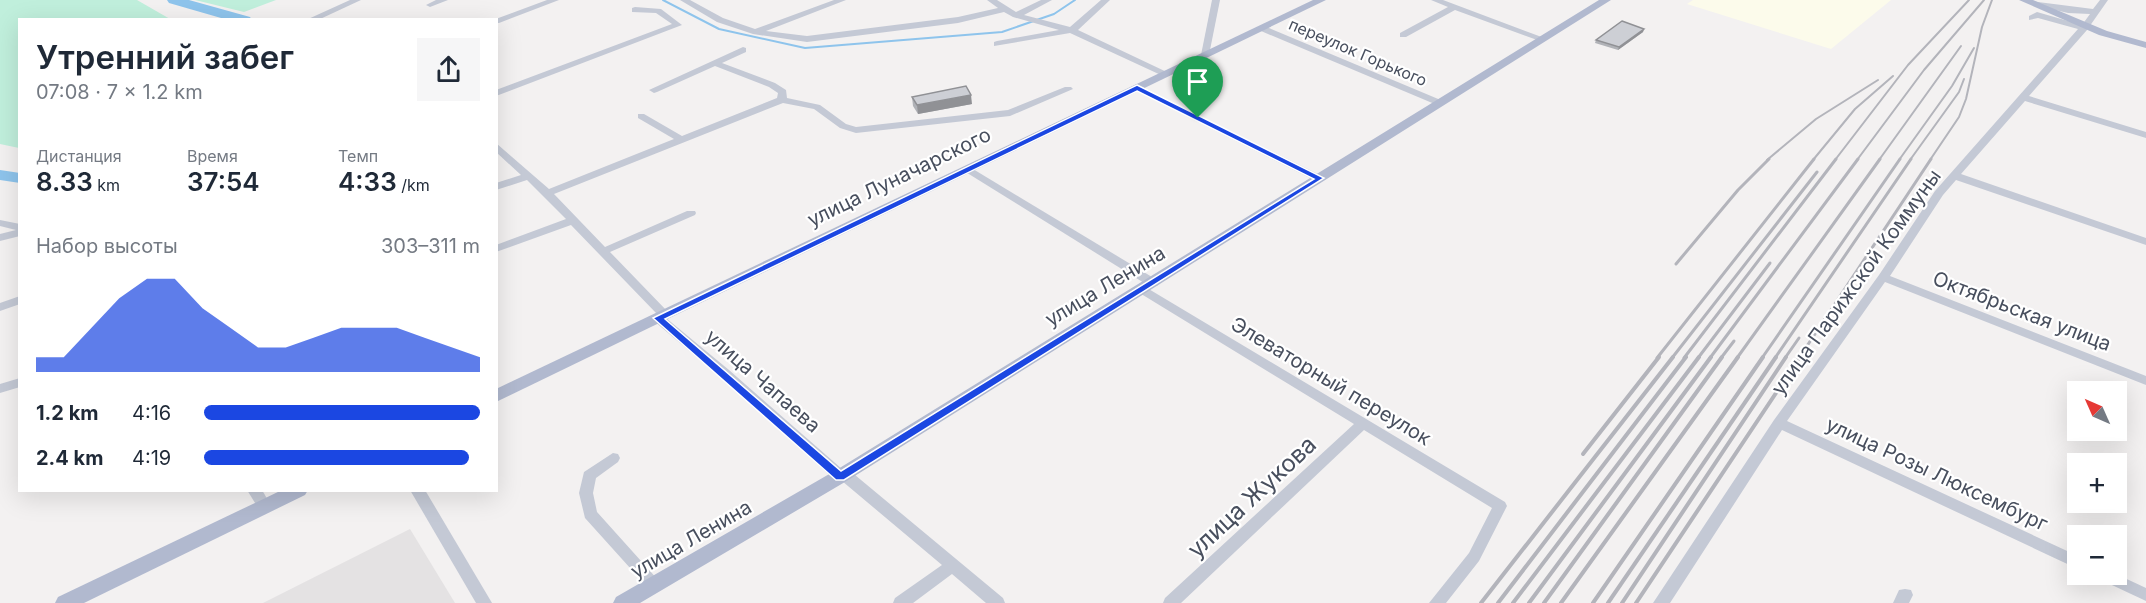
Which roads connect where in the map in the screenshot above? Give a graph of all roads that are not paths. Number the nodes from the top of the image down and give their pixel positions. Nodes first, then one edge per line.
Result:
1 (357, 0) edge
2 (444, 0) edge
3 (555, 0) edge
4 (684, 0) edge
5 (842, 0) edge
6 (991, 0) edge
7 (1048, 0) edge
8 (1106, 0) edge
9 (1216, 0) edge
10 (1321, 0) edge
11 (1435, 0) edge
12 (1606, 0) edge
13 (2104, 0) edge
14 (2027, 1) edge
15 (430, 4) dead end
16 (1455, 7) junction
17 (1005, 9) junction
18 (635, 10) dead end
19 (2095, 12) junction
20 (1016, 15) junction
21 (315, 18) edge
22 (498, 20) edge
23 (1264, 29) junction
24 (2084, 29) junction
25 (1072, 30) junction
26 (756, 32) junction
27 (1403, 35) dead end
28 (1543, 39) junction
29 (997, 44) dead end
30 (2146, 45) edge
31 (743, 50) dead end
32 (1205, 56) junction
33 (715, 63) junction
34 (1166, 74) junction
35 (1137, 88) junction
36 (1068, 89) dead end
37 (654, 90) dead end
38 (498, 92) edge
39 (2024, 98) junction
40 (782, 100) junction
41 (1440, 103) junction
42 (641, 116) dead end
43 (2146, 135) edge
44 (682, 140) junction
45 (498, 148) edge
46 (968, 169) junction
47 (529, 176) junction
48 (1956, 176) junction
49 (1320, 178) junction
50 (498, 186) edge
51 (547, 193) junction
52 (691, 213) dead end
53 (571, 221) junction
54 (0, 223) edge
55 (18, 227) edge
56 (18, 233) edge
57 (0, 238) edge
58 (2146, 242) edge
59 (498, 248) edge
60 (602, 252) junction
61 (1883, 277) junction
62 (1147, 286) junction
63 (18, 301) edge
64 (0, 307) edge
65 (661, 316) junction
66 (2146, 381) edge
67 (18, 383) edge
68 (0, 389) edge
69 (498, 395) edge
70 (1364, 423) junction
71 (1779, 423) junction
72 (613, 458) dead end
73 (842, 475) junction
74 (290, 492) edge
75 (418, 492) edge
76 (260, 499) edge
77 (2067, 558) edge
78 (952, 565) junction
79 (654, 585) junction
80 (2125, 585) edge
81 (2146, 595) edge
82 (65, 603) edge
83 (484, 603) edge
84 (623, 603) edge
85 (901, 603) edge
86 (997, 603) edge
87 (1171, 603) edge
88 (1437, 603) edge
89 (1661, 603) edge

1 - 21 street
2 - 15 street
3 - 22 street
4 - 26 street
5 - 26 street
6 - 17 street
7 - 20 street
8 - 25 street
9 - 32 street
10 - 23 main road, улица Луначарского
11 - 16 street
12 - 28 main road, улица Ленина
13 - 19 street, улица Парижской Коммуны
14 - 19 street
14 - 24 main road
16 - 27 street
16 - 28 street
17 - 20 street
17 - 26 street
18 - 38 street
19 - 24 street, улица Парижской Коммуны
20 - 25 street
23 - 32 main road, улица Луначарского
23 - 41 street, переулок Горького
24 - 30 main road
24 - 39 street, улица Парижской Коммуны
25 - 29 street
25 - 34 street
28 - 41 main road, улица Ленина
31 - 33 street
32 - 34 main road, улица Луначарского
33 - 37 street
33 - 40 street
34 - 35 main road, улица Луначарского
35 - 46 main road, улица Луначарского
35 - 49 street
36 - 40 street
39 - 43 street
39 - 48 street, улица Парижской Коммуны
40 - 44 street
41 - 49 main road, улица Ленина
42 - 44 street
44 - 51 street
45 - 47 street, улица Чапаева
46 - 62 street, Элеваторный переулок
46 - 65 main road, улица Луначарского
47 - 50 street
47 - 51 street, улица Чапаева
48 - 58 street
48 - 61 street, улица Парижской Коммуны
49 - 62 main road, улица Ленина
51 - 53 street, улица Чапаева
52 - 60 street
53 - 59 street
53 - 60 street, улица Чапаева
54 - 55 street
56 - 57 street
60 - 65 street, улица Чапаева
61 - 66 street, Октябрьская улица
61 - 71 street, улица Парижской Коммуны
62 - 70 street, Элеваторный переулок
62 - 73 main road, улица Ленина
63 - 64 street
65 - 69 main road, улица Луначарского
65 - 73 street, улица Чапаева
67 - 68 street
70 - 87 street, улица Жукова
70 - 88 street, Элеваторный переулок
71 - 77 street, улица Розы Люксембург
71 - 89 street, улица Парижской Коммуны
72 - 79 street
73 - 78 street, улица Чапаева
73 - 79 main road, улица Ленина
74 - 76 main road
75 - 83 street
76 - 82 main road
78 - 85 street
78 - 86 street, улица Чапаева
79 - 84 main road, улица Ленина
80 - 81 street

